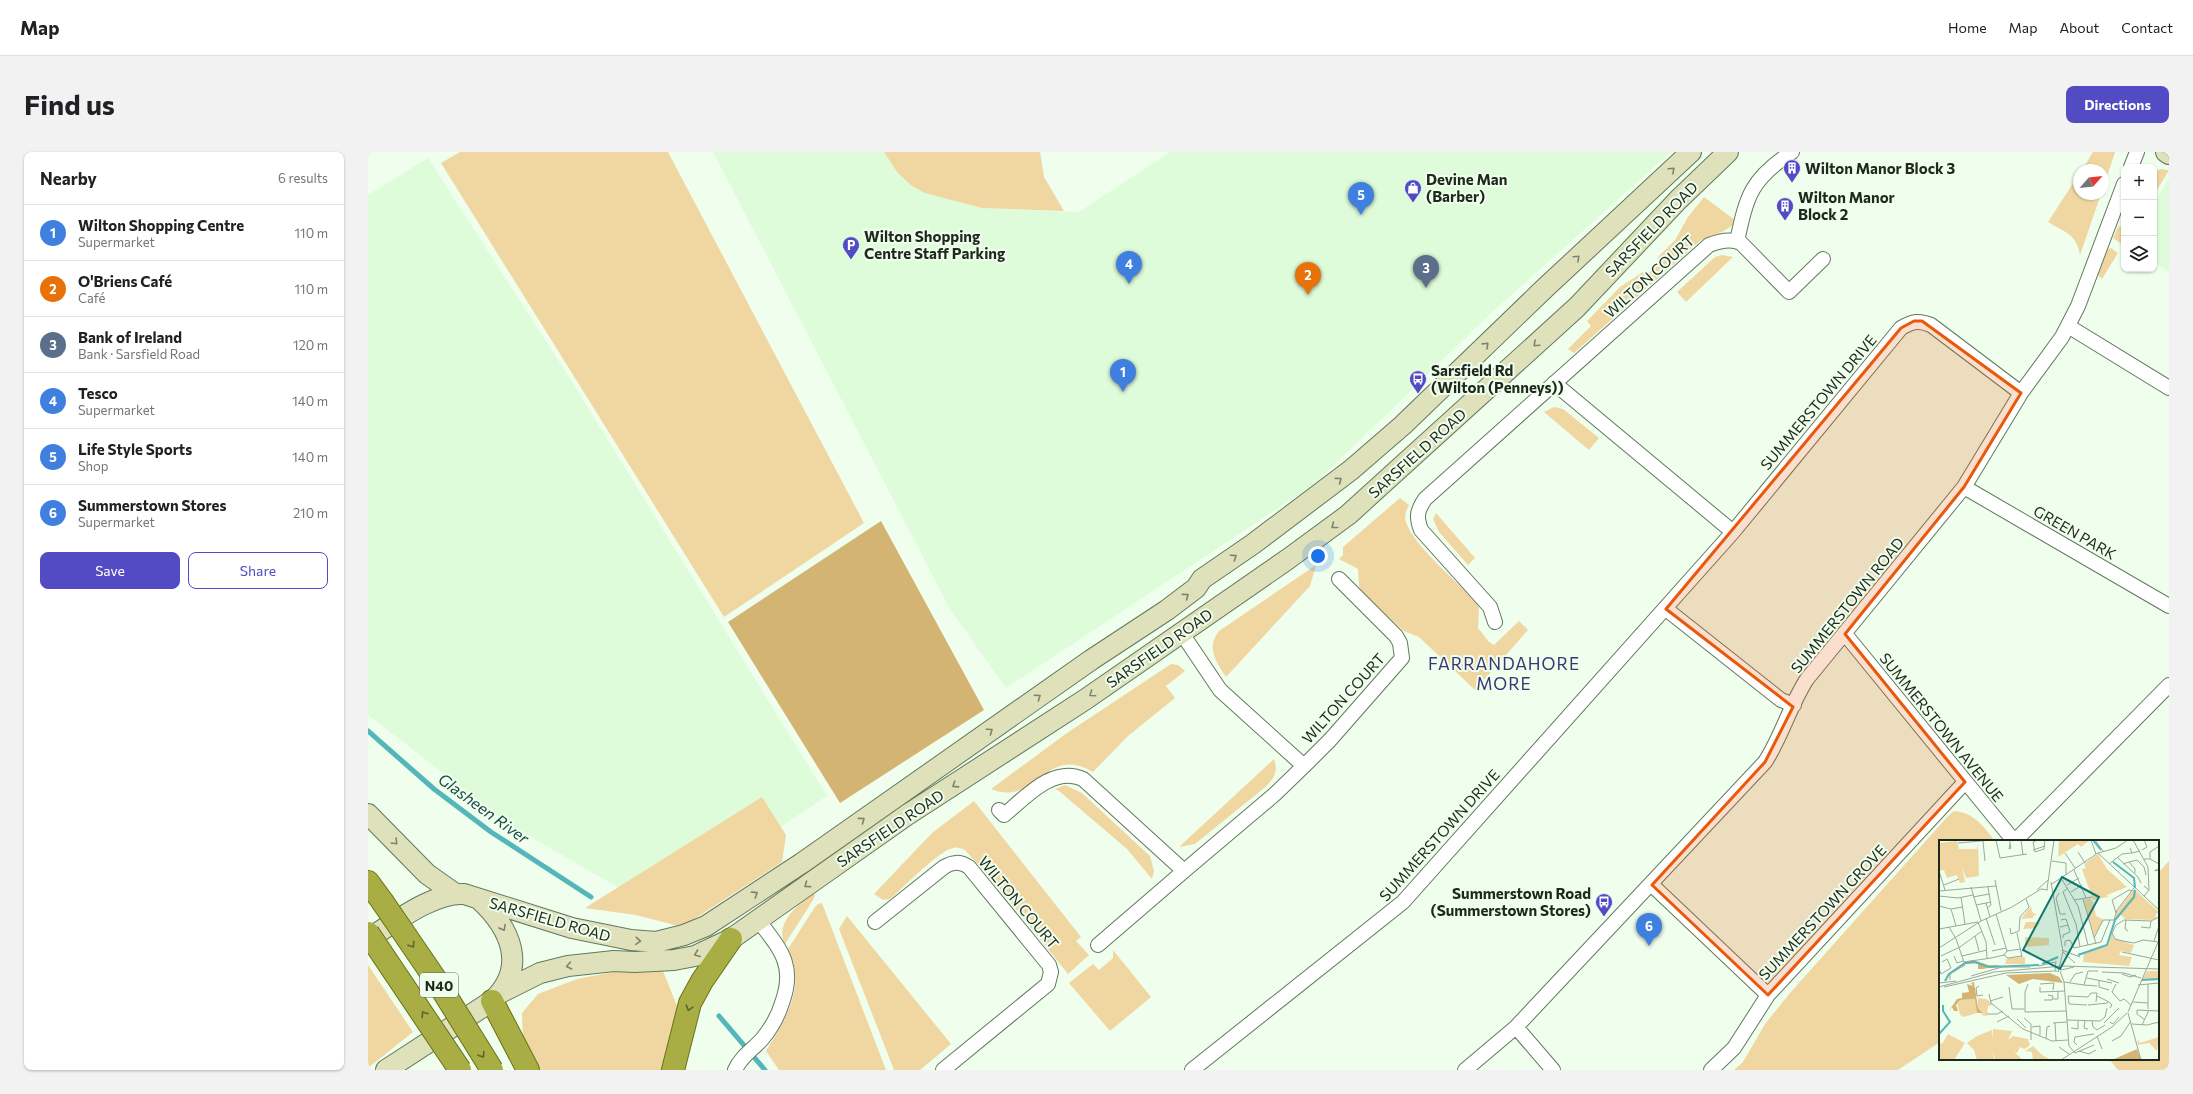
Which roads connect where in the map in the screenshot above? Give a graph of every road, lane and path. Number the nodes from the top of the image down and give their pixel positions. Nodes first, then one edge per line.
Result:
1 (1691, 152) edge
2 (1728, 152) edge
3 (1792, 152) edge
4 (2137, 152) edge
5 (2166, 152) edge
6 (2169, 154) edge
7 (2132, 164) edge
8 (2121, 192) edge
9 (1737, 241) junction
10 (1822, 259) dead end
11 (2068, 326) junction
12 (1554, 382) junction
13 (2169, 388) edge
14 (2021, 393) junction
15 (1964, 487) junction
16 (1733, 532) junction
17 (1339, 579) dead end
18 (2169, 606) edge
19 (1666, 609) junction
20 (1495, 622) dead end
21 (1181, 632) junction
22 (1845, 634) junction
23 (2169, 685) edge
24 (1794, 705) junction
25 (1304, 766) junction
26 (1965, 782) junction
27 (999, 810) dead end
28 (368, 814) edge
29 (2014, 840) edge
30 (2016, 840) edge
31 (1184, 870) junction
32 (368, 882) edge
33 (1652, 885) junction
34 (454, 893) junction
35 (478, 898) junction
36 (758, 920) junction
37 (875, 922) dead end
38 (368, 933) edge
39 (368, 939) edge
40 (731, 939) junction
41 (1098, 945) dead end
42 (1768, 995) junction
43 (496, 996) junction
44 (1516, 1027) junction
45 (738, 1065) edge
46 (386, 1070) edge
47 (460, 1070) edge
48 (492, 1070) edge
49 (528, 1070) edge
50 (673, 1070) edge
51 (943, 1070) edge
52 (1192, 1070) edge
53 (1465, 1070) edge
54 (1553, 1070) edge
55 (1711, 1070) edge

35 -> 1 main road, SARSFIELD ROAD
2 -> 21 main road, SARSFIELD ROAD
3 - 9 street
4 - 7 street
5 - 6 main road
8 - 11 street, SUMMERSTOWN ROAD
9 - 10 street
9 - 12 street, WILTON COURT
11 - 13 street
11 - 14 street, SUMMERSTOWN ROAD
12 - 16 street
12 - 20 street, WILTON COURT
14 - 15 street, SUMMERSTOWN ROAD
14 - 16 street, SUMMERSTOWN DRIVE
15 - 18 street, GREEN PARK
15 - 22 street, SUMMERSTOWN ROAD
16 - 19 street, SUMMERSTOWN DRIVE
17 - 25 street, WILTON COURT
19 - 24 street
19 - 52 street, SUMMERSTOWN DRIVE
21 - 25 street, WILTON COURT
21 -> 36 main road, SARSFIELD ROAD
22 - 24 street, SUMMERSTOWN ROAD
22 - 26 street, SUMMERSTOWN AVENUE
23 - 30 street
24 - 33 street, SUMMERSTOWN ROAD
25 - 31 street, WILTON COURT
26 - 29 street, SUMMERSTOWN AVENUE
26 - 42 street, SUMMERSTOWN GROVE
27 - 31 street
28 -> 34 main road
31 - 41 street, WILTON COURT
32 -> 48 highway, N40, bridge
33 - 42 street
33 - 44 street, SUMMERSTOWN ROAD
34 - 35 main road, SARSFIELD ROAD
34 - 39 main road
35 -> 43 main road
36 - 40 main road, SARSFIELD ROAD
36 - 45 street
37 - 51 street, WILTON COURT
47 -> 38 highway, N40, bridge
40 -> 43 main road, SARSFIELD ROAD
40 -> 50 highway
42 - 55 street, SUMMERSTOWN GROVE
43 - 46 main road, SARSFIELD ROAD
43 - 49 highway
44 - 53 street, SUMMERSTOWN ROAD
44 - 54 street

